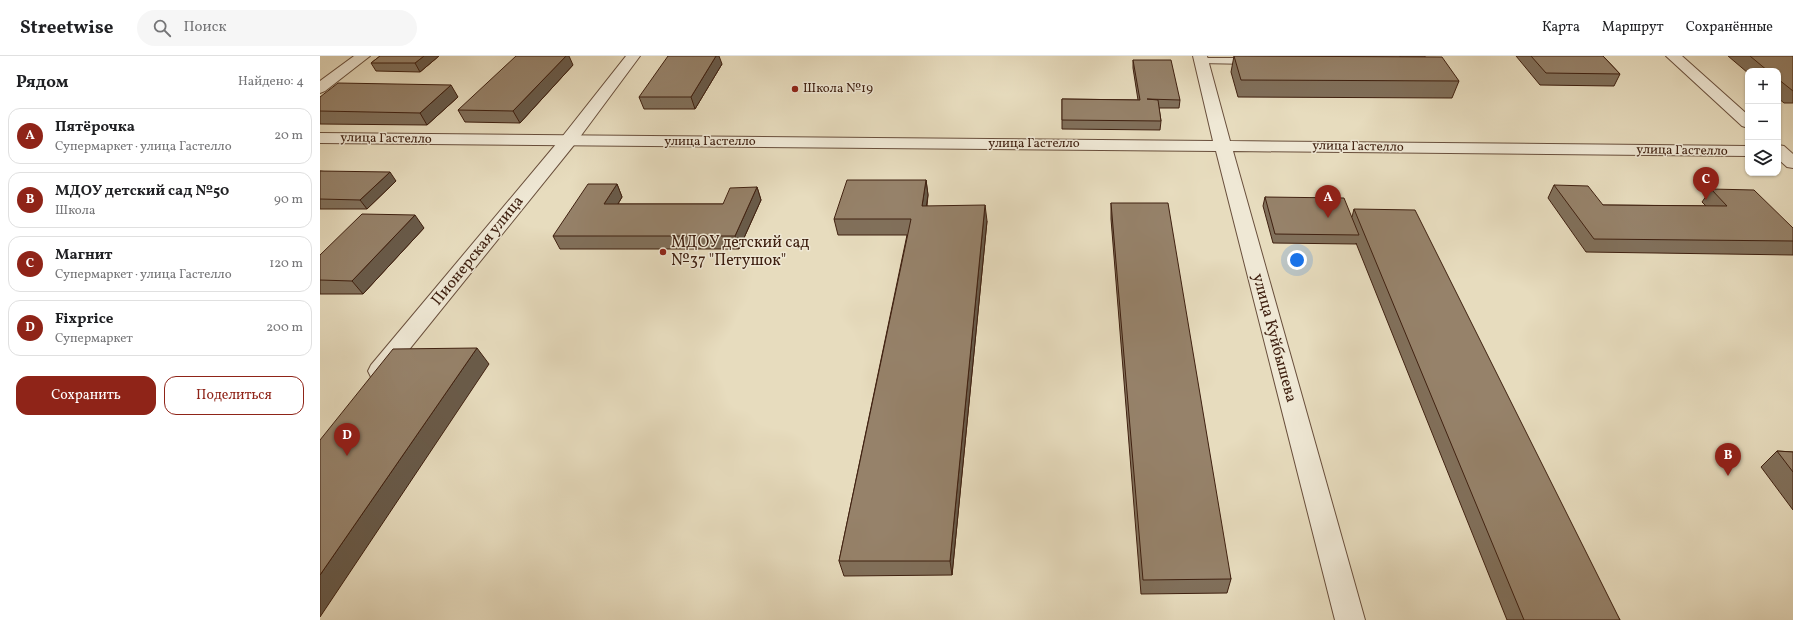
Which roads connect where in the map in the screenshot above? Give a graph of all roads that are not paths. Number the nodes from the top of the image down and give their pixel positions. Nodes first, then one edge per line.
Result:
1 (363, 56) edge
2 (633, 56) edge
3 (1673, 56) edge
4 (1201, 58) edge
5 (1265, 62) edge
6 (320, 88) edge
7 (1745, 120) edge
8 (320, 138) edge
9 (568, 140) junction
10 (1222, 146) junction
11 (1745, 152) edge
12 (1781, 153) edge
13 (1793, 163) edge
14 (366, 388) edge
15 (1350, 620) edge

1 - 6 street
2 - 9 street, Пионерская улица
3 - 7 street
4 - 5 lane
4 - 10 street, улица Куйбышева
8 - 9 street, улица Гастелло
9 - 10 street, улица Гастелло
9 - 14 street, Пионерская улица
10 - 11 street, улица Гастелло
10 - 15 street, улица Куйбышева
12 - 13 street

